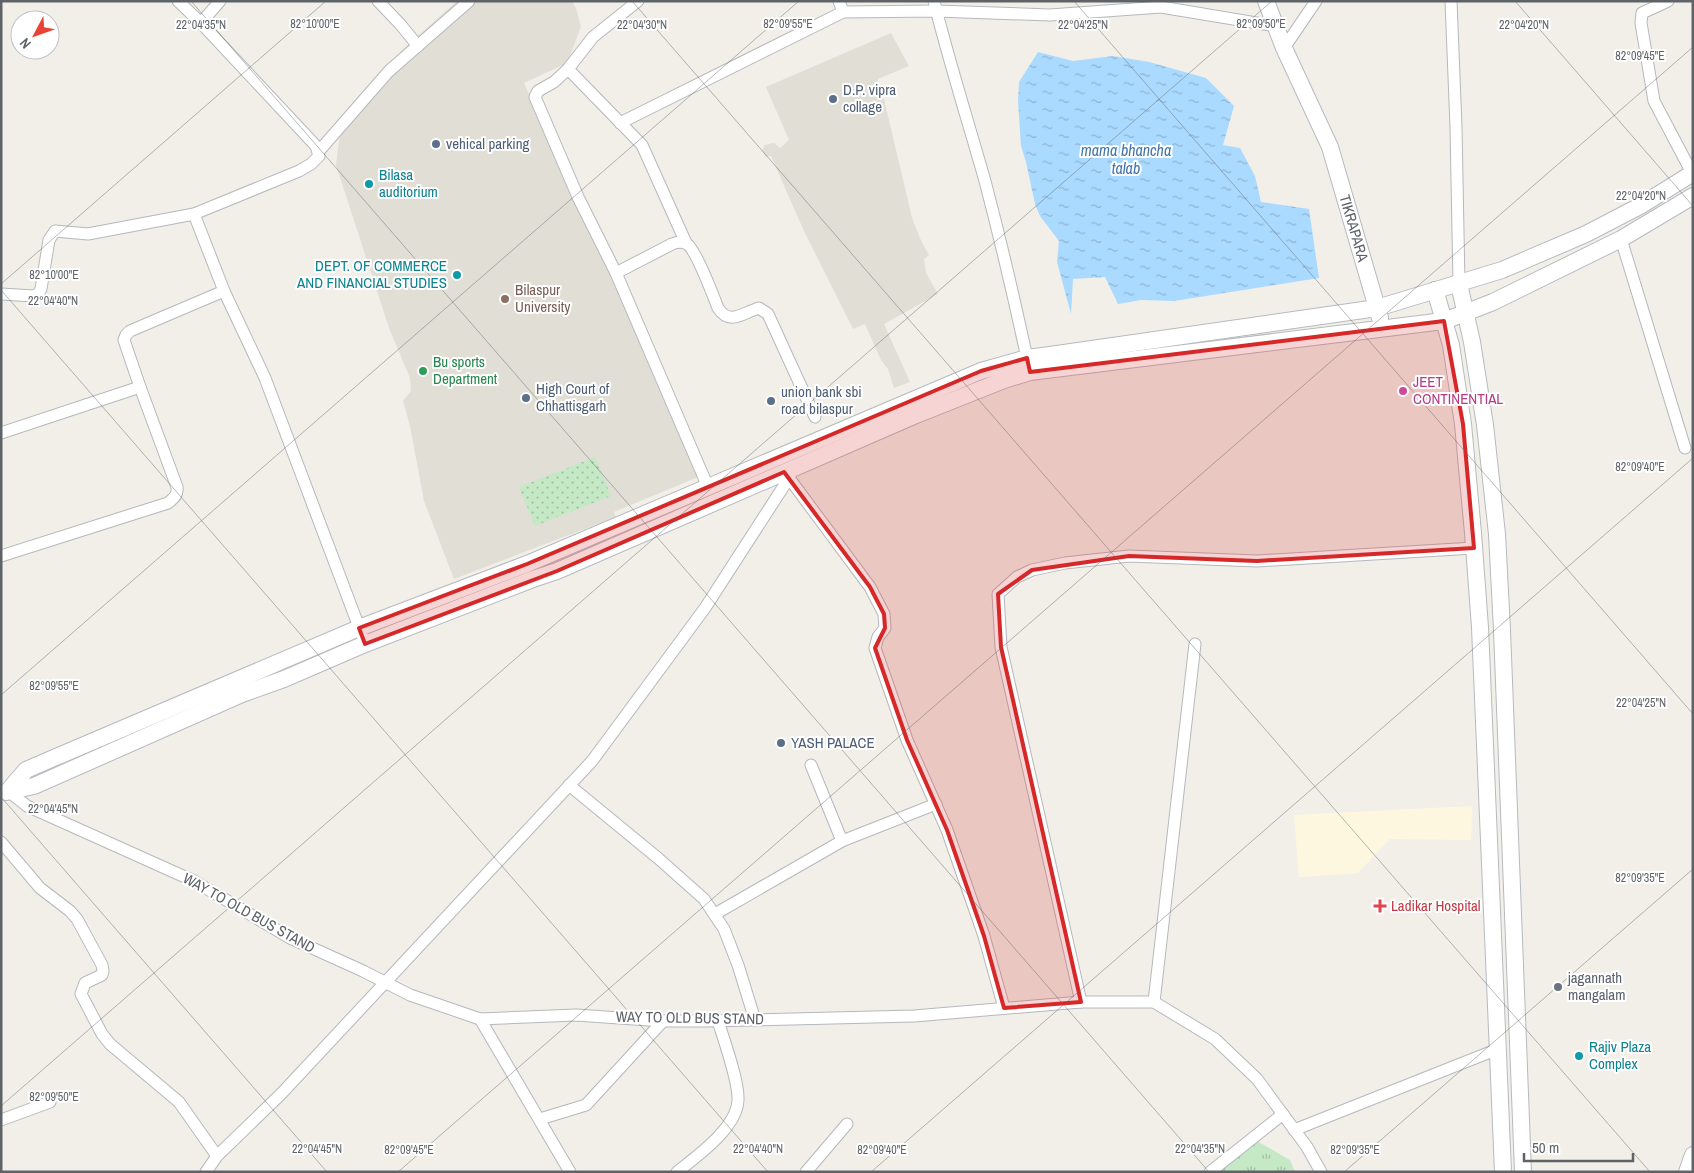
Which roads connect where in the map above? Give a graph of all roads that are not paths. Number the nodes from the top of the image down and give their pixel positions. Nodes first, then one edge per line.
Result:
1 (178, 1) edge
2 (220, 1) edge
3 (378, 1) edge
4 (469, 1) edge
5 (638, 1) edge
6 (838, 1) edge
7 (1266, 1) edge
8 (1316, 1) edge
9 (1451, 1) edge
10 (1668, 1) edge
11 (935, 6) edge
12 (843, 12) junction
13 (201, 22) junction
14 (1275, 26) junction
15 (418, 46) junction
16 (1284, 48) junction
17 (568, 69) junction
18 (620, 123) junction
19 (319, 151) junction
20 (1692, 173) edge
21 (1693, 196) edge
22 (194, 214) junction
23 (1621, 239) junction
24 (686, 243) junction
25 (616, 273) junction
26 (1459, 284) junction
27 (1435, 290) junction
28 (224, 291) junction
29 (1, 294) edge
30 (1377, 308) junction
31 (1465, 313) junction
32 (1444, 321) junction
33 (1383, 328) junction
34 (1028, 365) junction
35 (140, 387) junction
36 (815, 417) dead end
37 (1, 433) edge
38 (1685, 448) dead end
39 (791, 473) junction
40 (708, 487) junction
41 (1474, 548) junction
42 (1, 556) edge
43 (359, 628) junction
44 (365, 644) junction
45 (1195, 644) dead end
46 (811, 765) dead end
47 (569, 785) junction
48 (4, 792) edge
49 (936, 804) junction
50 (842, 841) junction
51 (1, 842) edge
52 (715, 914) junction
53 (384, 982) junction
54 (1081, 1002) junction
55 (1154, 1002) junction
56 (1004, 1008) junction
57 (480, 1019) junction
58 (755, 1020) junction
59 (663, 1021) junction
60 (718, 1021) junction
61 (1498, 1049) junction
62 (50, 1102) dead end
63 (1283, 1114) junction
64 (1, 1120) edge
65 (540, 1120) junction
66 (847, 1124) dead end
67 (1294, 1130) junction
68 (1693, 1155) edge
69 (217, 1156) junction
70 (206, 1172) edge
71 (570, 1172) edge
72 (676, 1172) edge
73 (806, 1172) edge
74 (1210, 1172) edge
75 (1321, 1172) edge
76 (1502, 1172) edge
77 (1523, 1172) edge
78 (1687, 1172) edge

1 - 13 street
2 - 13 street
3 - 15 street
4 - 15 street
5 - 17 street
6 - 12 street
7 - 14 main road, TIKRAPARA
8 - 16 street
9 - 26 street
10 - 20 street
11 - 12 street
11 - 14 street
11 - 34 street
12 - 18 street
13 - 19 street
14 - 16 main road, TIKRAPARA
15 - 19 street
16 - 30 main road, TIKRAPARA
17 - 18 street
17 - 25 street
18 - 24 street
19 - 22 street
20 - 26 main road
21 - 23 main road
22 - 28 street
22 - 29 street
23 - 31 main road
23 - 38 street
24 - 25 street
24 - 36 street
25 - 40 street
26 - 27 main road
26 - 31 main road
27 - 30 main road
27 - 32 main road
28 - 35 street
28 - 43 street
30 - 33 main road, TIKRAPARA
30 - 34 main road
31 - 32 main road
31 - 77 main road
32 - 33 main road
32 - 41 main road
33 - 34 main road
34 - 39 main road
34 - 40 main road
35 - 37 street
35 - 42 street
39 - 44 main road
39 - 47 street
39 - 49 street
40 - 43 main road
41 - 54 street
41 - 61 main road
43 - 44 street
43 - 48 main road
44 - 48 main road
45 - 55 street
46 - 50 street
47 - 52 street
47 - 53 street
48 - 53 street, WAY TO OLD BUS STAND
49 - 50 street
49 - 56 street
50 - 52 street
51 - 69 street
52 - 58 street
53 - 57 street, WAY TO OLD BUS STAND
53 - 69 street
54 - 55 street, WAY TO OLD BUS STAND
54 - 56 street, WAY TO OLD BUS STAND
55 - 63 street
56 - 58 street, WAY TO OLD BUS STAND
57 - 59 street, WAY TO OLD BUS STAND
57 - 65 street
58 - 60 street, WAY TO OLD BUS STAND
59 - 60 street, WAY TO OLD BUS STAND
59 - 65 street
60 - 72 street
61 - 67 street
61 - 76 main road
62 - 64 street
63 - 67 street
63 - 74 street
65 - 71 street
66 - 73 street
67 - 75 street
68 - 78 main road
69 - 70 street

